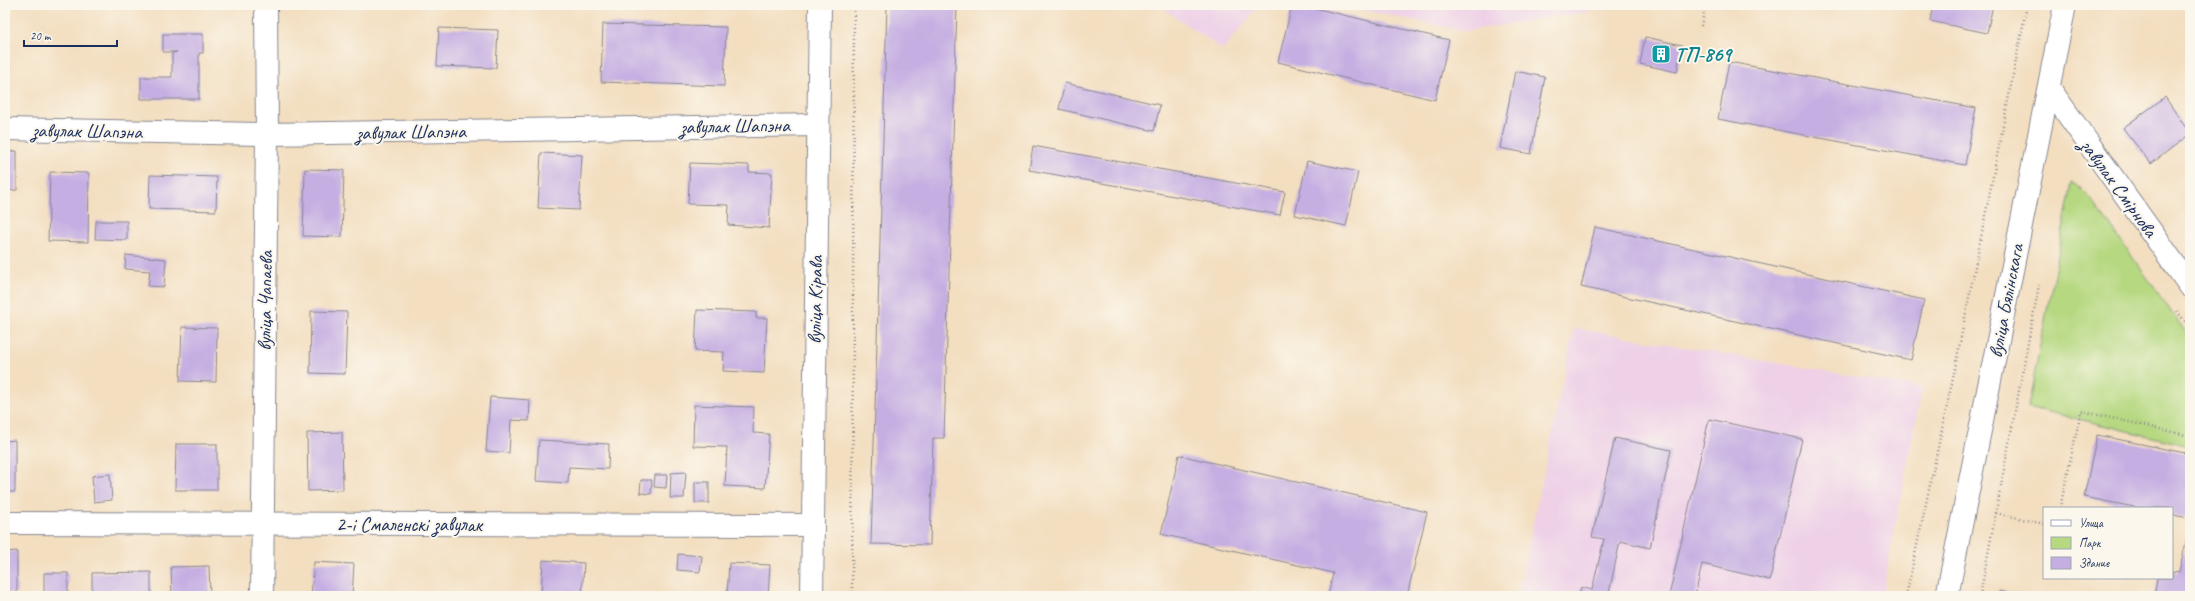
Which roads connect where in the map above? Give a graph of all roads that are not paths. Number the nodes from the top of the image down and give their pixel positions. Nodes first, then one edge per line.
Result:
1 (266, 5) edge
2 (820, 5) edge
3 (2065, 5) edge
4 (2048, 88) junction
5 (817, 125) junction
6 (5, 129) edge
7 (267, 134) junction
8 (2190, 286) edge
9 (5, 523) edge
10 (262, 524) junction
11 (812, 525) junction
12 (262, 596) edge
13 (812, 596) edge
14 (1947, 596) edge

1 - 7 street, вуліца Чапаева
2 - 5 street, вуліца Кірава
3 - 4 street, вуліца Бялінскага
4 - 8 street, завулак Смірнова
4 - 14 street, вуліца Бялінскага
5 - 7 street, завулак Шапэна
5 - 11 street, вуліца Кірава
6 - 7 street, завулак Шапэна
7 - 10 street, вуліца Чапаева
9 - 10 street, 2-і Смаленскі завулак
10 - 11 street, 2-і Смаленскі завулак
10 - 12 street, вуліца Чапаева
11 - 13 street, вуліца Кірава

